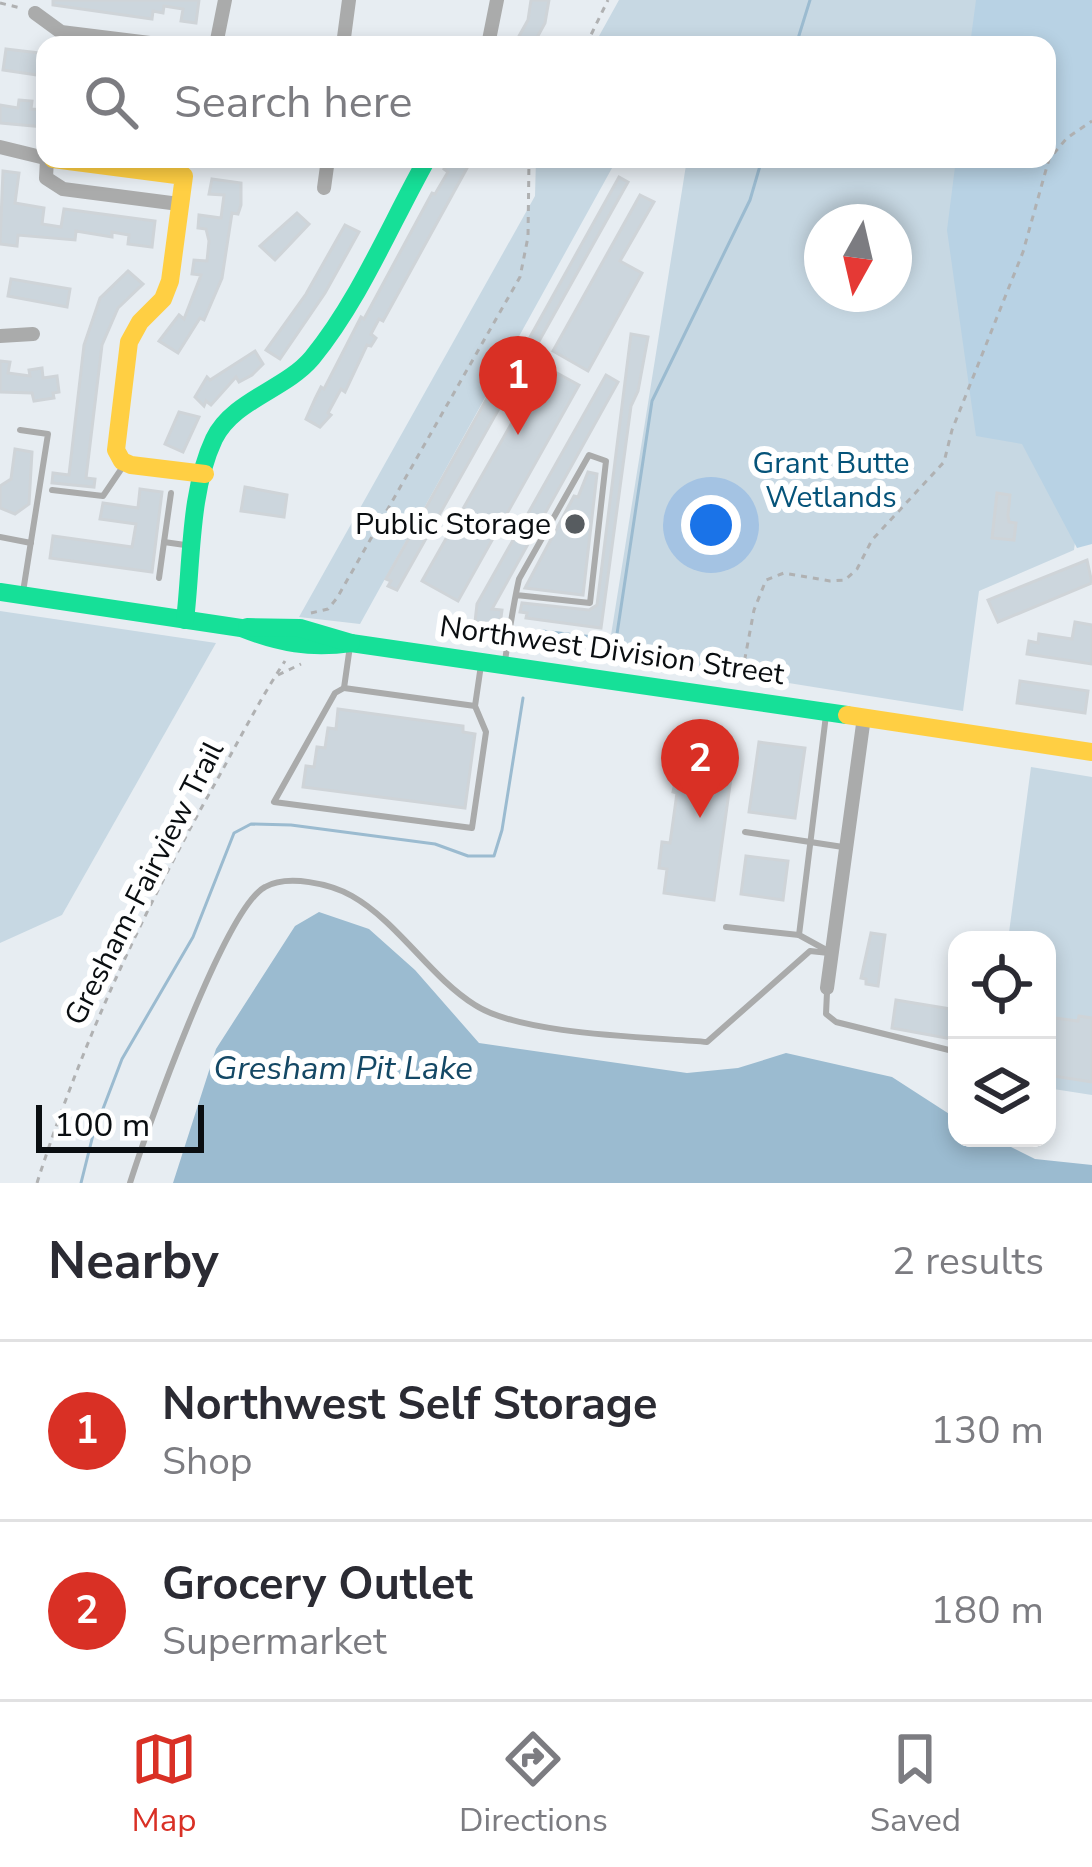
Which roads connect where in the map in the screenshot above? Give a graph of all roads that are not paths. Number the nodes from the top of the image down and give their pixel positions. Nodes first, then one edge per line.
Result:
1 (225, 0) edge
2 (349, 0) edge
3 (497, 0) edge
4 (35, 13) road end
5 (93, 36) edge
6 (218, 36) edge
7 (344, 36) edge
8 (490, 36) edge
9 (0, 147) edge
10 (36, 155) edge
11 (47, 168) edge
12 (124, 168) edge
13 (327, 168) edge
14 (422, 168) edge
15 (324, 188) dead end
16 (179, 204) junction
17 (33, 334) dead end
18 (0, 336) edge
19 (20, 430) dead end
20 (126, 462) junction
21 (205, 474) junction
22 (52, 490) dead end
23 (171, 493) dead end
24 (0, 537) edge
25 (164, 542) junction
26 (32, 543) junction
27 (195, 547) junction
28 (159, 578) dead end
29 (0, 592) edge
30 (515, 595) junction
31 (22, 596) junction
32 (185, 620) junction
33 (241, 628) junction
34 (351, 644) junction
35 (482, 661) junction
36 (505, 664) junction
37 (344, 688) junction
38 (475, 706) junction
39 (826, 711) junction
40 (864, 717) junction
41 (1092, 752) edge
42 (746, 832) dead end
43 (810, 842) junction
44 (847, 848) junction
45 (726, 927) dead end
46 (799, 935) junction
47 (832, 954) junction
48 (827, 988) joint
49 (948, 1050) edge
50 (130, 1183) edge

1 - 6 street
2 - 7 street
3 - 8 street
4 - 5 street
9 - 10 street
11 - 16 street
12 - 16 main road
13 - 15 street
14 - 21 main road
16 - 20 main road
17 - 18 street
19 - 26 lane
20 - 21 main road
20 - 22 lane
21 - 27 main road
23 - 25 lane
24 - 26 lane
25 - 27 lane
25 - 28 lane
26 - 31 lane
27 - 32 main road
29 - 31 main road, Northwest Division Street
30 - 30 lane
30 - 36 lane
31 - 32 main road, Northwest Division Street
32 - 33 main road, Northwest Division Street
33 - 34 main road, Northwest Division Street
33 - 34 main road, Northwest Division Street
34 - 35 main road, Northwest Division Street
34 - 37 lane
35 - 36 main road, Northwest Division Street
35 - 38 lane
36 - 39 main road, Northwest Division Street
37 - 38 lane
37 - 38 lane
39 - 40 main road, Northwest Division Street
39 - 43 lane
40 - 41 main road, Northwest Division Street
40 - 44 street
42 - 43 lane
43 - 44 lane
43 - 46 lane
44 - 47 street
45 - 46 lane
46 - 47 lane
47 - 48 street
47 - 50 lane
48 - 49 lane

